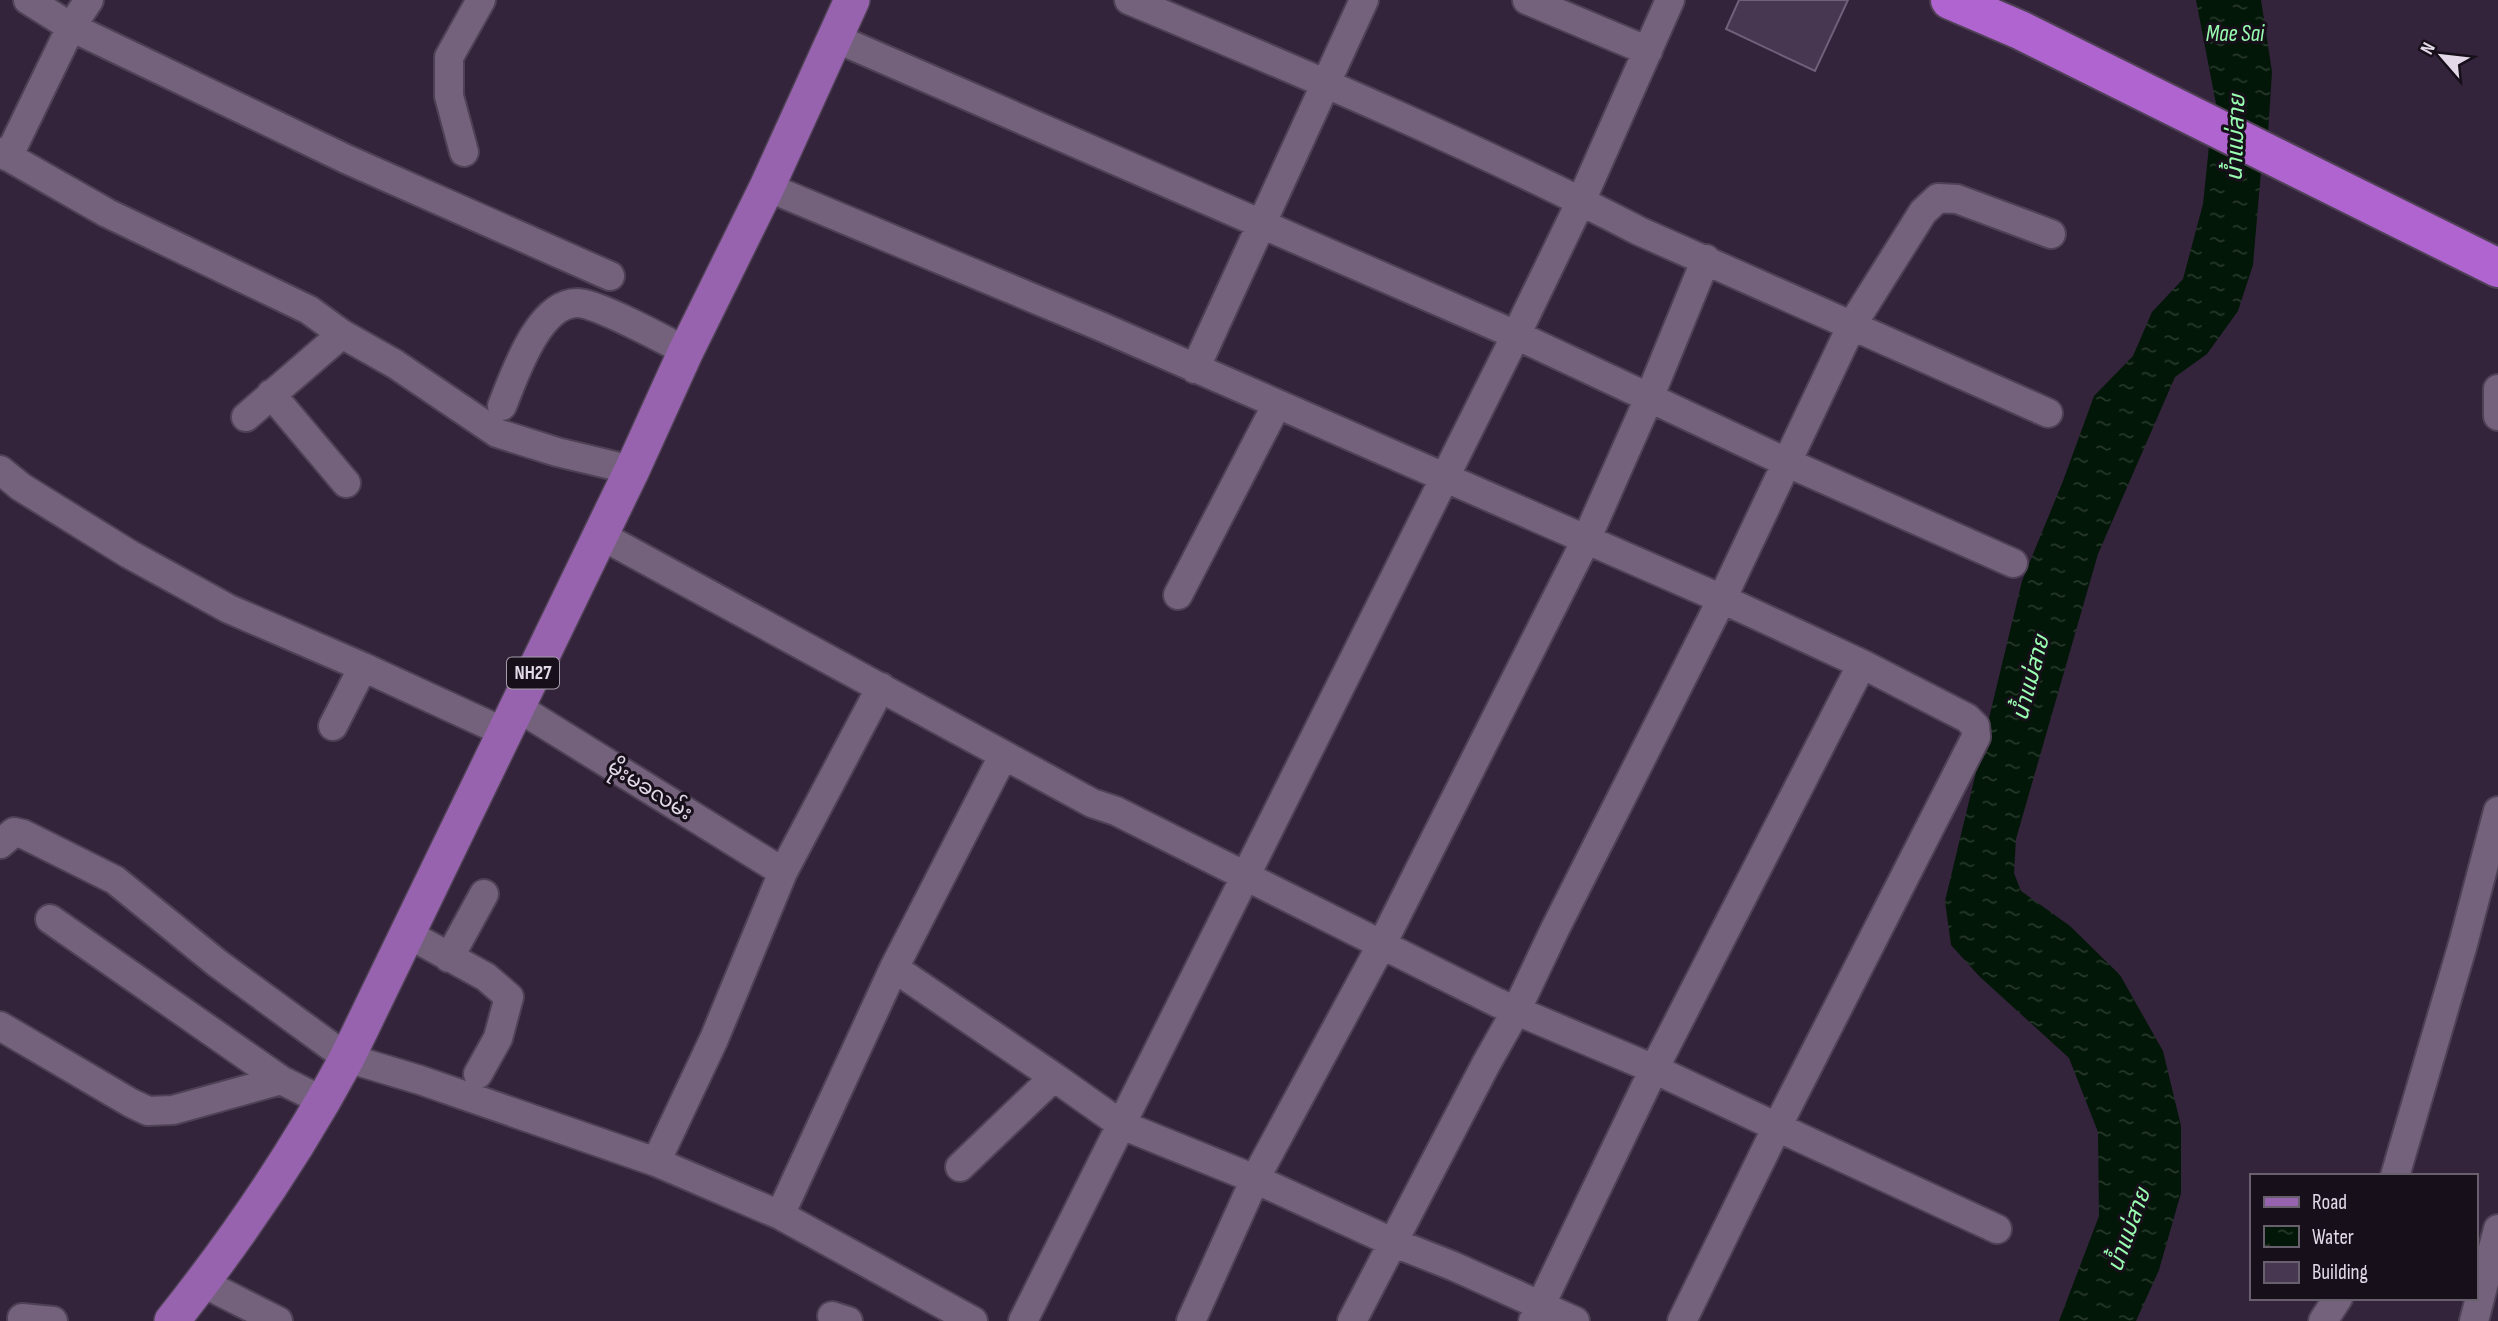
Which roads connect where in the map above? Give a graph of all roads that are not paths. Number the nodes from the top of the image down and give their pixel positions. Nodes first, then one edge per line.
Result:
1 (28, 0) edge
2 (89, 0) edge
3 (481, 0) edge
4 (852, 0) edge
5 (1129, 0) edge
6 (1364, 0) edge
7 (1527, 0) edge
8 (1670, 0) edge
9 (1950, 0) edge
10 (71, 27) junction
11 (835, 38) junction
12 (1648, 51) junction
13 (1327, 84) junction
14 (464, 152) dead end
15 (4, 154) edge
16 (767, 187) junction
17 (1581, 201) junction
18 (1262, 225) junction
19 (2051, 234) dead end
20 (1706, 259) junction
21 (2498, 268) edge
22 (610, 276) dead end
23 (1852, 325) junction
24 (342, 334) junction
25 (1516, 335) junction
26 (686, 351) junction
27 (1195, 369) junction
28 (2498, 389) edge
29 (271, 394) junction
30 (1649, 398) junction
31 (1278, 404) junction
32 (502, 406) dead end
33 (2048, 413) dead end
34 (2498, 416) edge
35 (246, 417) dead end
36 (1788, 463) junction
37 (0, 470) edge
38 (632, 470) junction
39 (1444, 476) junction
40 (346, 483) dead end
41 (600, 535) junction
42 (1586, 540) junction
43 (2013, 563) dead end
44 (1178, 595) dead end
45 (1722, 599) junction
46 (1862, 664) junction
47 (363, 667) junction
48 (881, 687) junction
49 (510, 720) junction
50 (332, 726) dead end
51 (1003, 755) junction
52 (2498, 811) edge
53 (0, 844) edge
54 (783, 872) junction
55 (1245, 876) junction
56 (484, 894) dead end
57 (51, 919) dead end
58 (408, 934) junction
59 (1382, 944) junction
60 (449, 958) junction
61 (894, 968) junction
62 (1516, 1011) junction
63 (0, 1026) edge
64 (347, 1058) junction
65 (1654, 1069) junction
66 (478, 1074) dead end
67 (1054, 1077) junction
68 (281, 1080) junction
69 (323, 1101) junction
70 (1122, 1125) junction
71 (1777, 1127) junction
72 (656, 1162) junction
73 (960, 1167) dead end
74 (2396, 1174) edge
75 (1255, 1179) junction
76 (780, 1215) junction
77 (1997, 1229) dead end
78 (2498, 1229) edge
79 (1392, 1242) junction
80 (2482, 1257) edge
81 (203, 1283) junction
82 (2477, 1297) edge
83 (2337, 1300) edge
84 (2477, 1300) edge
85 (1536, 1314) edge
86 (22, 1318) dead end
87 (53, 1321) edge
88 (172, 1321) edge
89 (278, 1321) edge
90 (973, 1321) edge
91 (1023, 1321) edge
92 (1191, 1321) edge
93 (1352, 1321) edge
94 (1575, 1321) edge
95 (1682, 1321) edge
96 (2323, 1321) edge
97 (2474, 1321) edge

1 - 10 street
2 - 10 street
3 - 14 street
4 - 11 main road, NH27
5 - 13 street
6 - 13 street
7 - 12 street
8 - 12 street
9 - 21 highway
10 - 15 street
10 - 22 street
11 - 16 main road, NH27
11 - 18 street
12 - 17 street
13 - 17 street
13 - 18 street
15 - 24 street
16 - 26 main road, NH27
16 - 27 street
17 - 20 street
17 - 25 street
18 - 25 street
18 - 27 street
19 - 23 street
20 - 23 street
20 - 30 street
23 - 33 street
23 - 36 street
24 - 29 street
24 - 38 street
25 - 30 street
25 - 39 street
26 - 32 street
26 - 38 main road, NH27
27 - 31 street
28 - 34 street
29 - 35 street
29 - 40 street
30 - 36 street
30 - 42 street
31 - 39 street
31 - 44 street
36 - 43 street
36 - 45 street
37 - 47 street, မိုးမခလမ်း
38 - 41 main road, NH27
39 - 42 street
39 - 55 street
41 - 48 street
41 - 49 main road, NH27
42 - 45 street
42 - 59 street
45 - 46 street
45 - 62 street
46 - 65 street
46 - 71 street
47 - 49 street, မိုးမခလမ်း
47 - 50 street
48 - 51 street
48 - 54 street
49 - 54 street, မိုးမခလမ်း
49 - 58 main road, NH27
51 - 55 street
51 - 61 street
52 - 74 street
53 - 64 street
54 - 72 street
55 - 59 street
55 - 70 street
56 - 60 street
57 - 68 street
58 - 60 street
58 - 64 main road, NH27
59 - 62 street
59 - 75 street
60 - 66 street
61 - 67 street
61 - 76 street
62 - 65 street
62 - 79 street
63 - 68 street
64 - 69 main road, NH27
64 - 72 street
65 - 71 street
65 - 85 street
67 - 70 street
67 - 73 street
68 - 69 street
69 - 81 main road, NH27
70 - 75 street
70 - 91 street
71 - 77 street
71 - 95 street
72 - 76 street
75 - 79 street
75 - 92 street
76 - 90 street
78 - 80 street
79 - 85 street
79 - 93 street
80 - 82 street
81 - 88 main road, NH27
81 - 89 street
83 - 96 street
84 - 97 street
85 - 94 street
86 - 87 street

